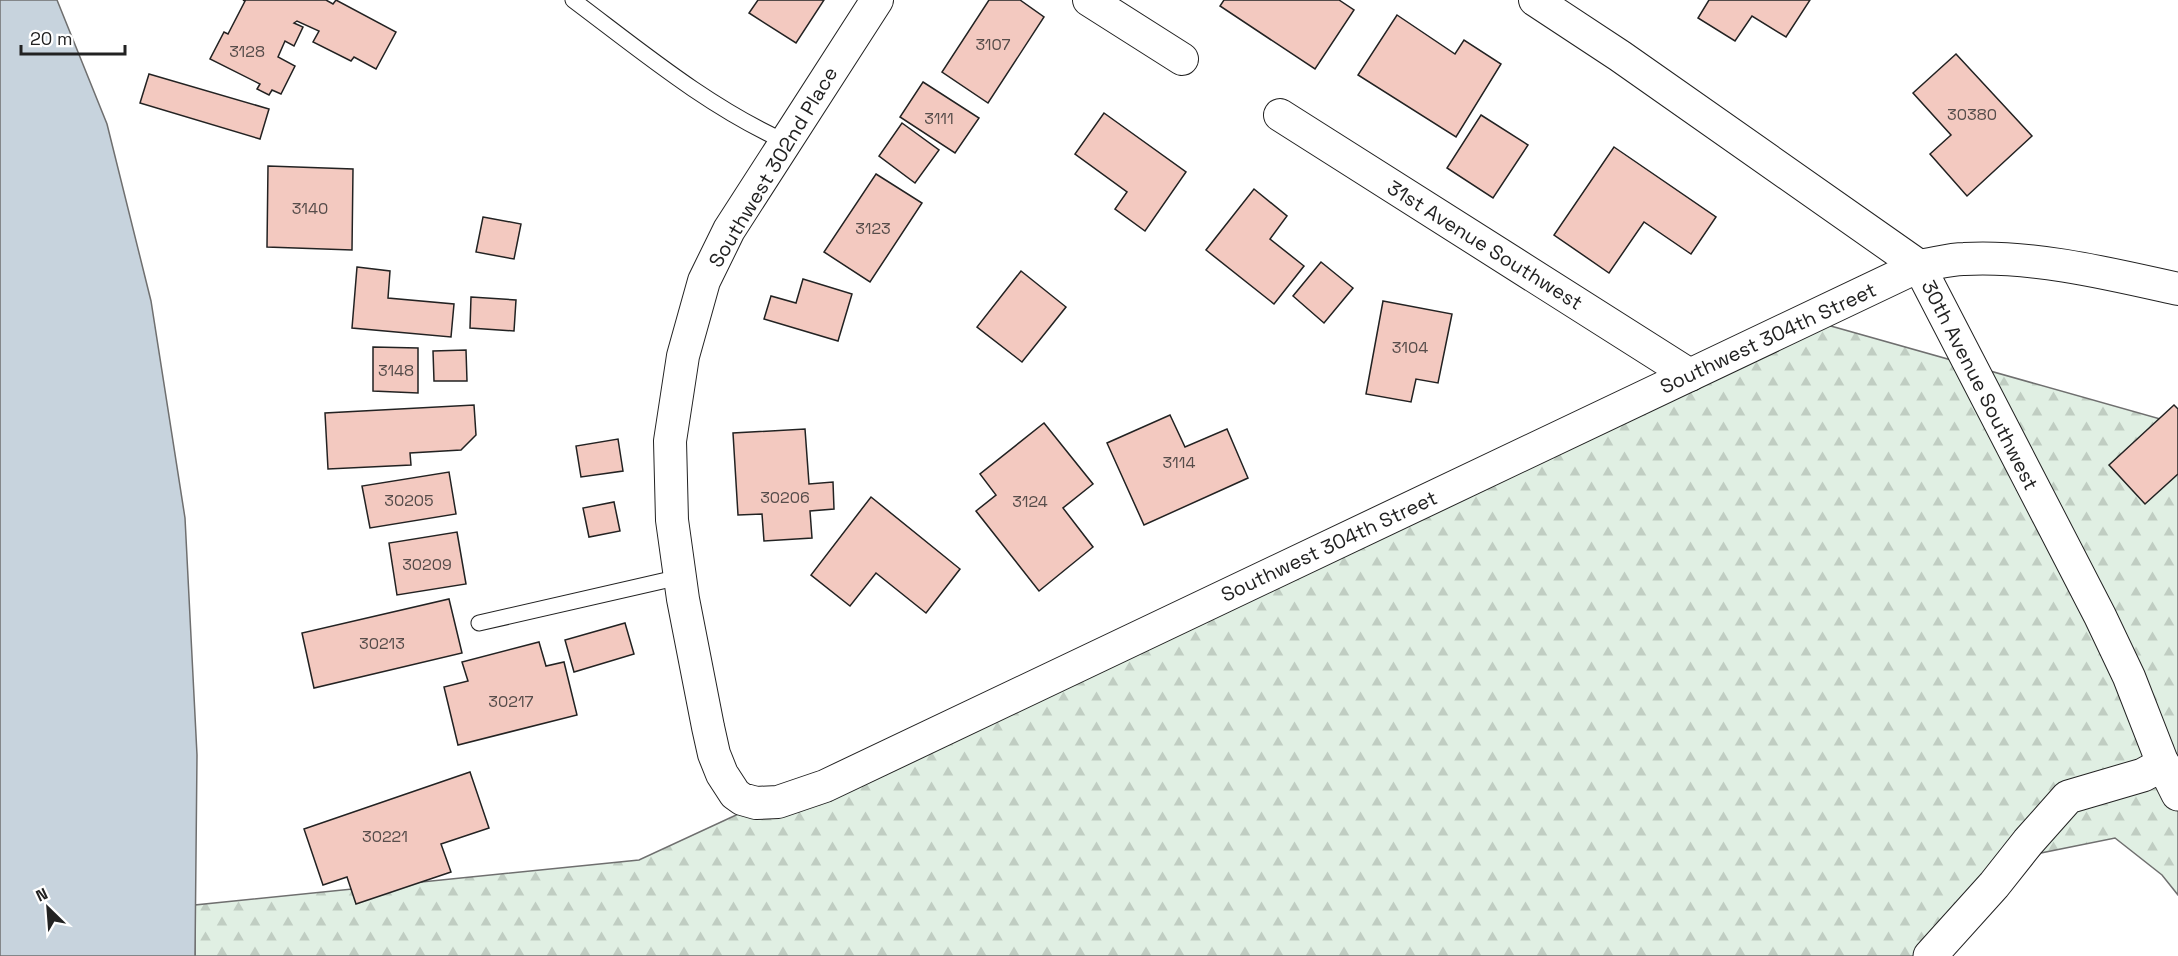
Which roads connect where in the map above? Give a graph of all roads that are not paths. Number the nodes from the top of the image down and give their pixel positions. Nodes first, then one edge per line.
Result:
1 (573, 0) edge
2 (877, 0) edge
3 (1089, 0) edge
4 (1535, 0) edge
5 (1182, 59) dead end
6 (1280, 115) dead end
7 (786, 142) junction
8 (1919, 266) junction
9 (2178, 289) edge
10 (1690, 375) junction
11 (680, 577) junction
12 (479, 623) dead end
13 (2163, 764) junction
14 (735, 794) joint
15 (2178, 794) edge
16 (1930, 956) edge

1 - 7 lane
2 - 7 street, Southwest 302nd Place
3 - 5 street
4 - 8 street, 30th Avenue Southwest
6 - 10 street, 31st Avenue Southwest
7 - 11 street, Southwest 302nd Place
8 - 9 street, Southwest 304th Street
8 - 10 street, Southwest 304th Street
8 - 13 street, 30th Avenue Southwest
10 - 14 street, Southwest 304th Street
11 - 12 lane
11 - 14 street, Southwest 302nd Place
13 - 15 main road
13 - 16 main road

